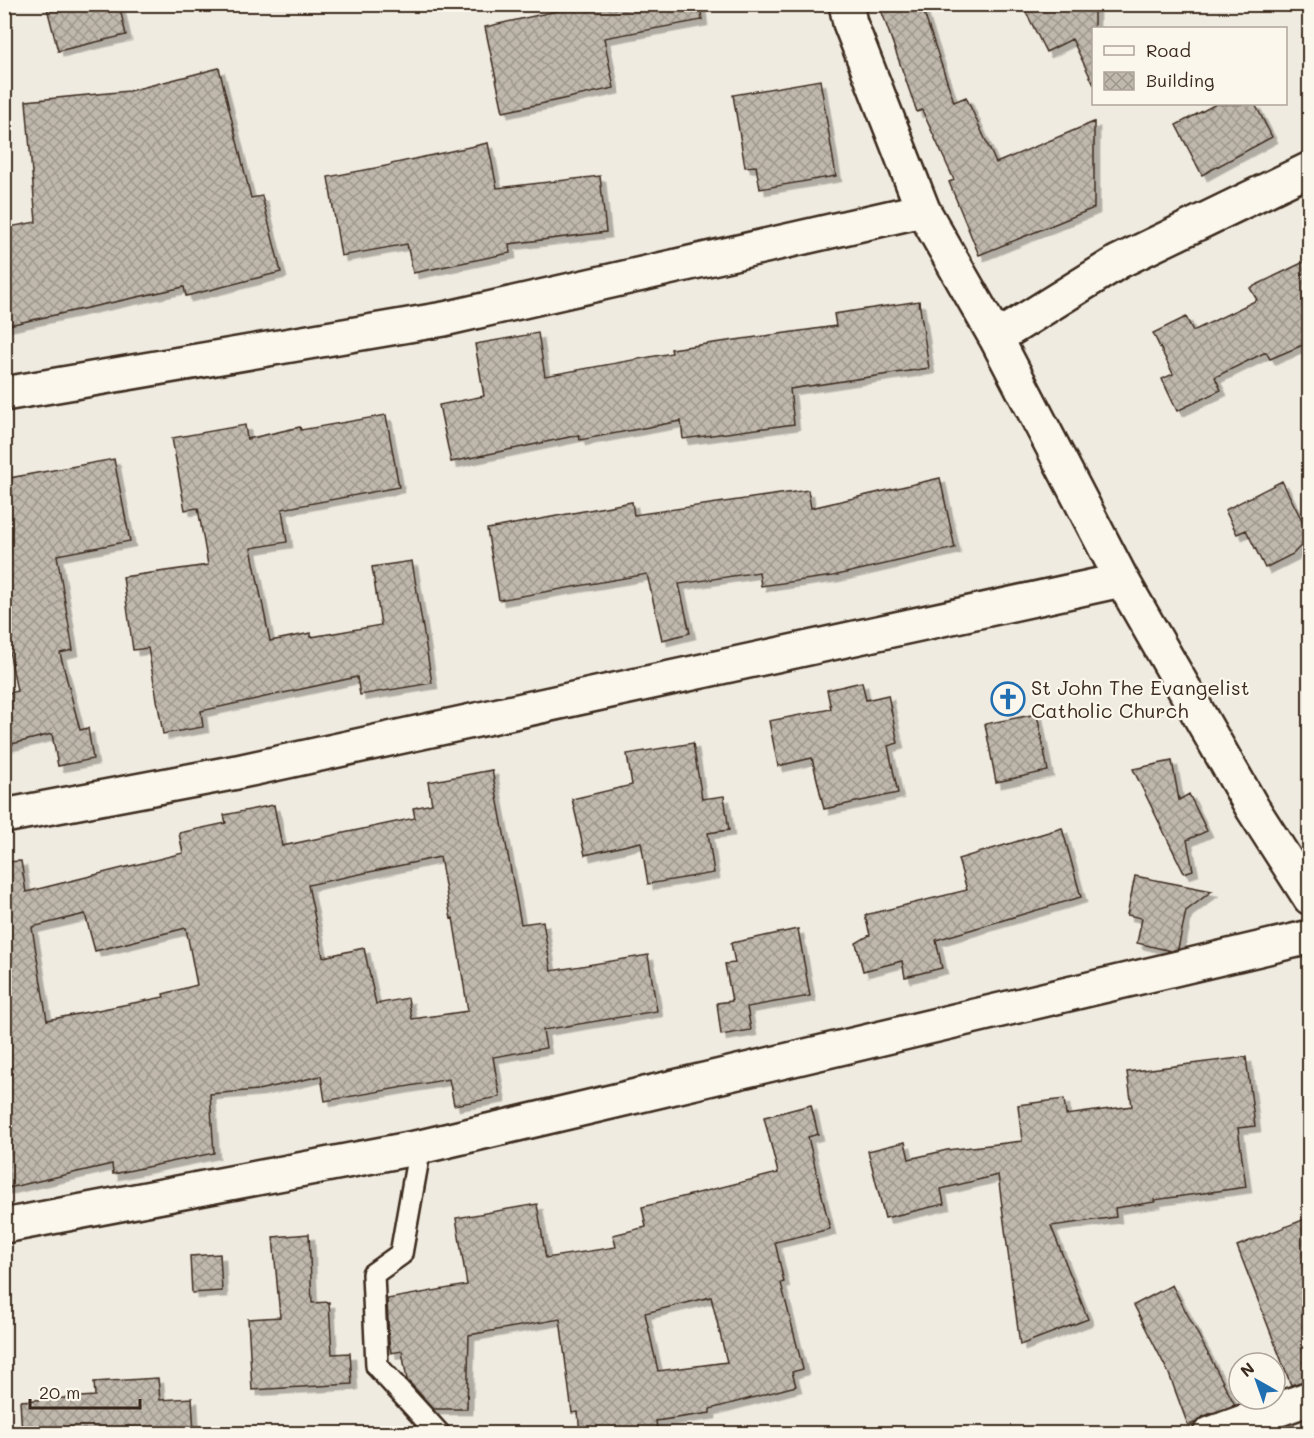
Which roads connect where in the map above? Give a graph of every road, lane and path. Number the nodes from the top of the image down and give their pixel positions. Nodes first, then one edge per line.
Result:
1 (846, 4) edge
2 (1310, 169) edge
3 (923, 210) junction
4 (996, 338) junction
5 (4, 394) edge
6 (1122, 580) junction
7 (4, 816) edge
8 (1310, 898) edge
9 (1310, 938) edge
10 (420, 1147) junction
11 (4, 1226) edge
12 (1310, 1398) edge
13 (439, 1434) edge
14 (1210, 1434) edge

1 - 3 street
2 - 4 street
3 - 4 street
3 - 5 street
4 - 6 street
6 - 7 street
6 - 8 street
9 - 10 street
10 - 11 street
10 - 13 lane
12 - 14 street

